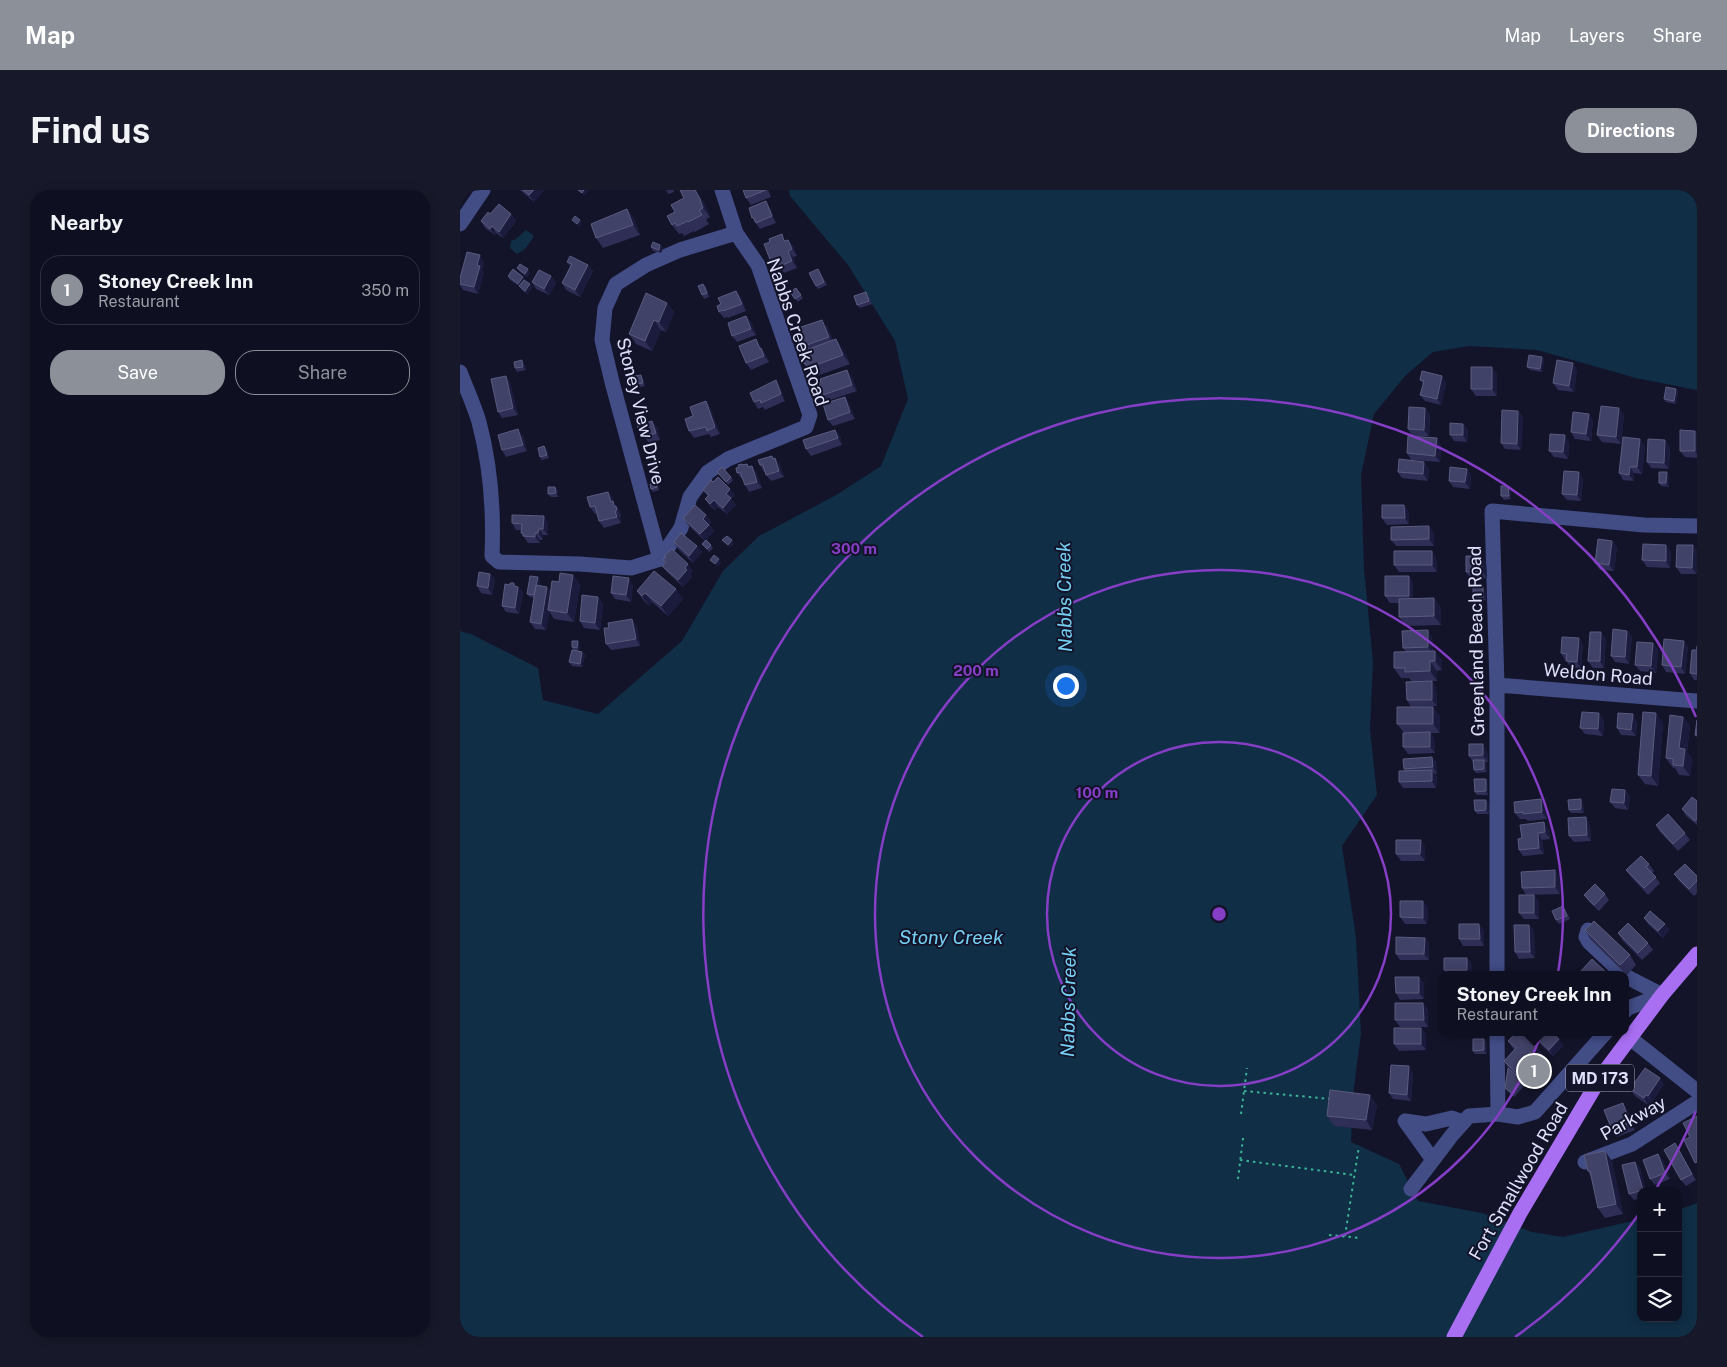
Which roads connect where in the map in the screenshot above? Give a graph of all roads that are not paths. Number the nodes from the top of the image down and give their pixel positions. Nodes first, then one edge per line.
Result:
1 (483, 190) edge
2 (722, 190) edge
3 (460, 224) edge
4 (736, 233) junction
5 (460, 372) edge
6 (1697, 526) edge
7 (660, 558) junction
8 (1497, 685) junction
9 (1697, 701) edge
10 (1588, 930) edge
11 (1697, 954) edge
12 (1497, 971) edge
13 (1620, 971) edge
14 (1629, 978) edge
15 (1662, 995) junction
16 (1629, 1008) edge
17 (1498, 1036) edge
18 (1602, 1036) edge
19 (1630, 1038) junction
20 (1592, 1048) junction
21 (1614, 1059) junction
22 (1697, 1091) edge
23 (1697, 1102) edge
24 (1498, 1114) junction
25 (1464, 1122) junction
26 (1433, 1160) junction
27 (1585, 1162) edge
28 (1411, 1188) dead end
29 (1454, 1337) edge

1 - 3 street
2 - 4 street, Nabbs Creek Road
4 - 7 street, Stoney View Drive
4 - 7 street, Nabbs Creek Road
5 - 7 street
6 - 8 street, Greenland Beach Road
8 - 9 street, Weldon Road
8 - 12 street, Greenland Beach Road
10 - 13 street
11 - 15 main road, Fort Smallwood Road / MD 173
14 - 15 street
15 - 16 street
15 - 19 main road, Fort Smallwood Road / MD 173
17 - 24 street
18 - 20 street
19 - 21 main road, Fort Smallwood Road / MD 173
19 - 22 street, Parkway
20 - 21 street
20 - 24 street
21 - 29 main road, Fort Smallwood Road / MD 173
23 - 27 street, Parkway
24 - 25 street
25 - 26 street
25 - 26 street
26 - 28 street

